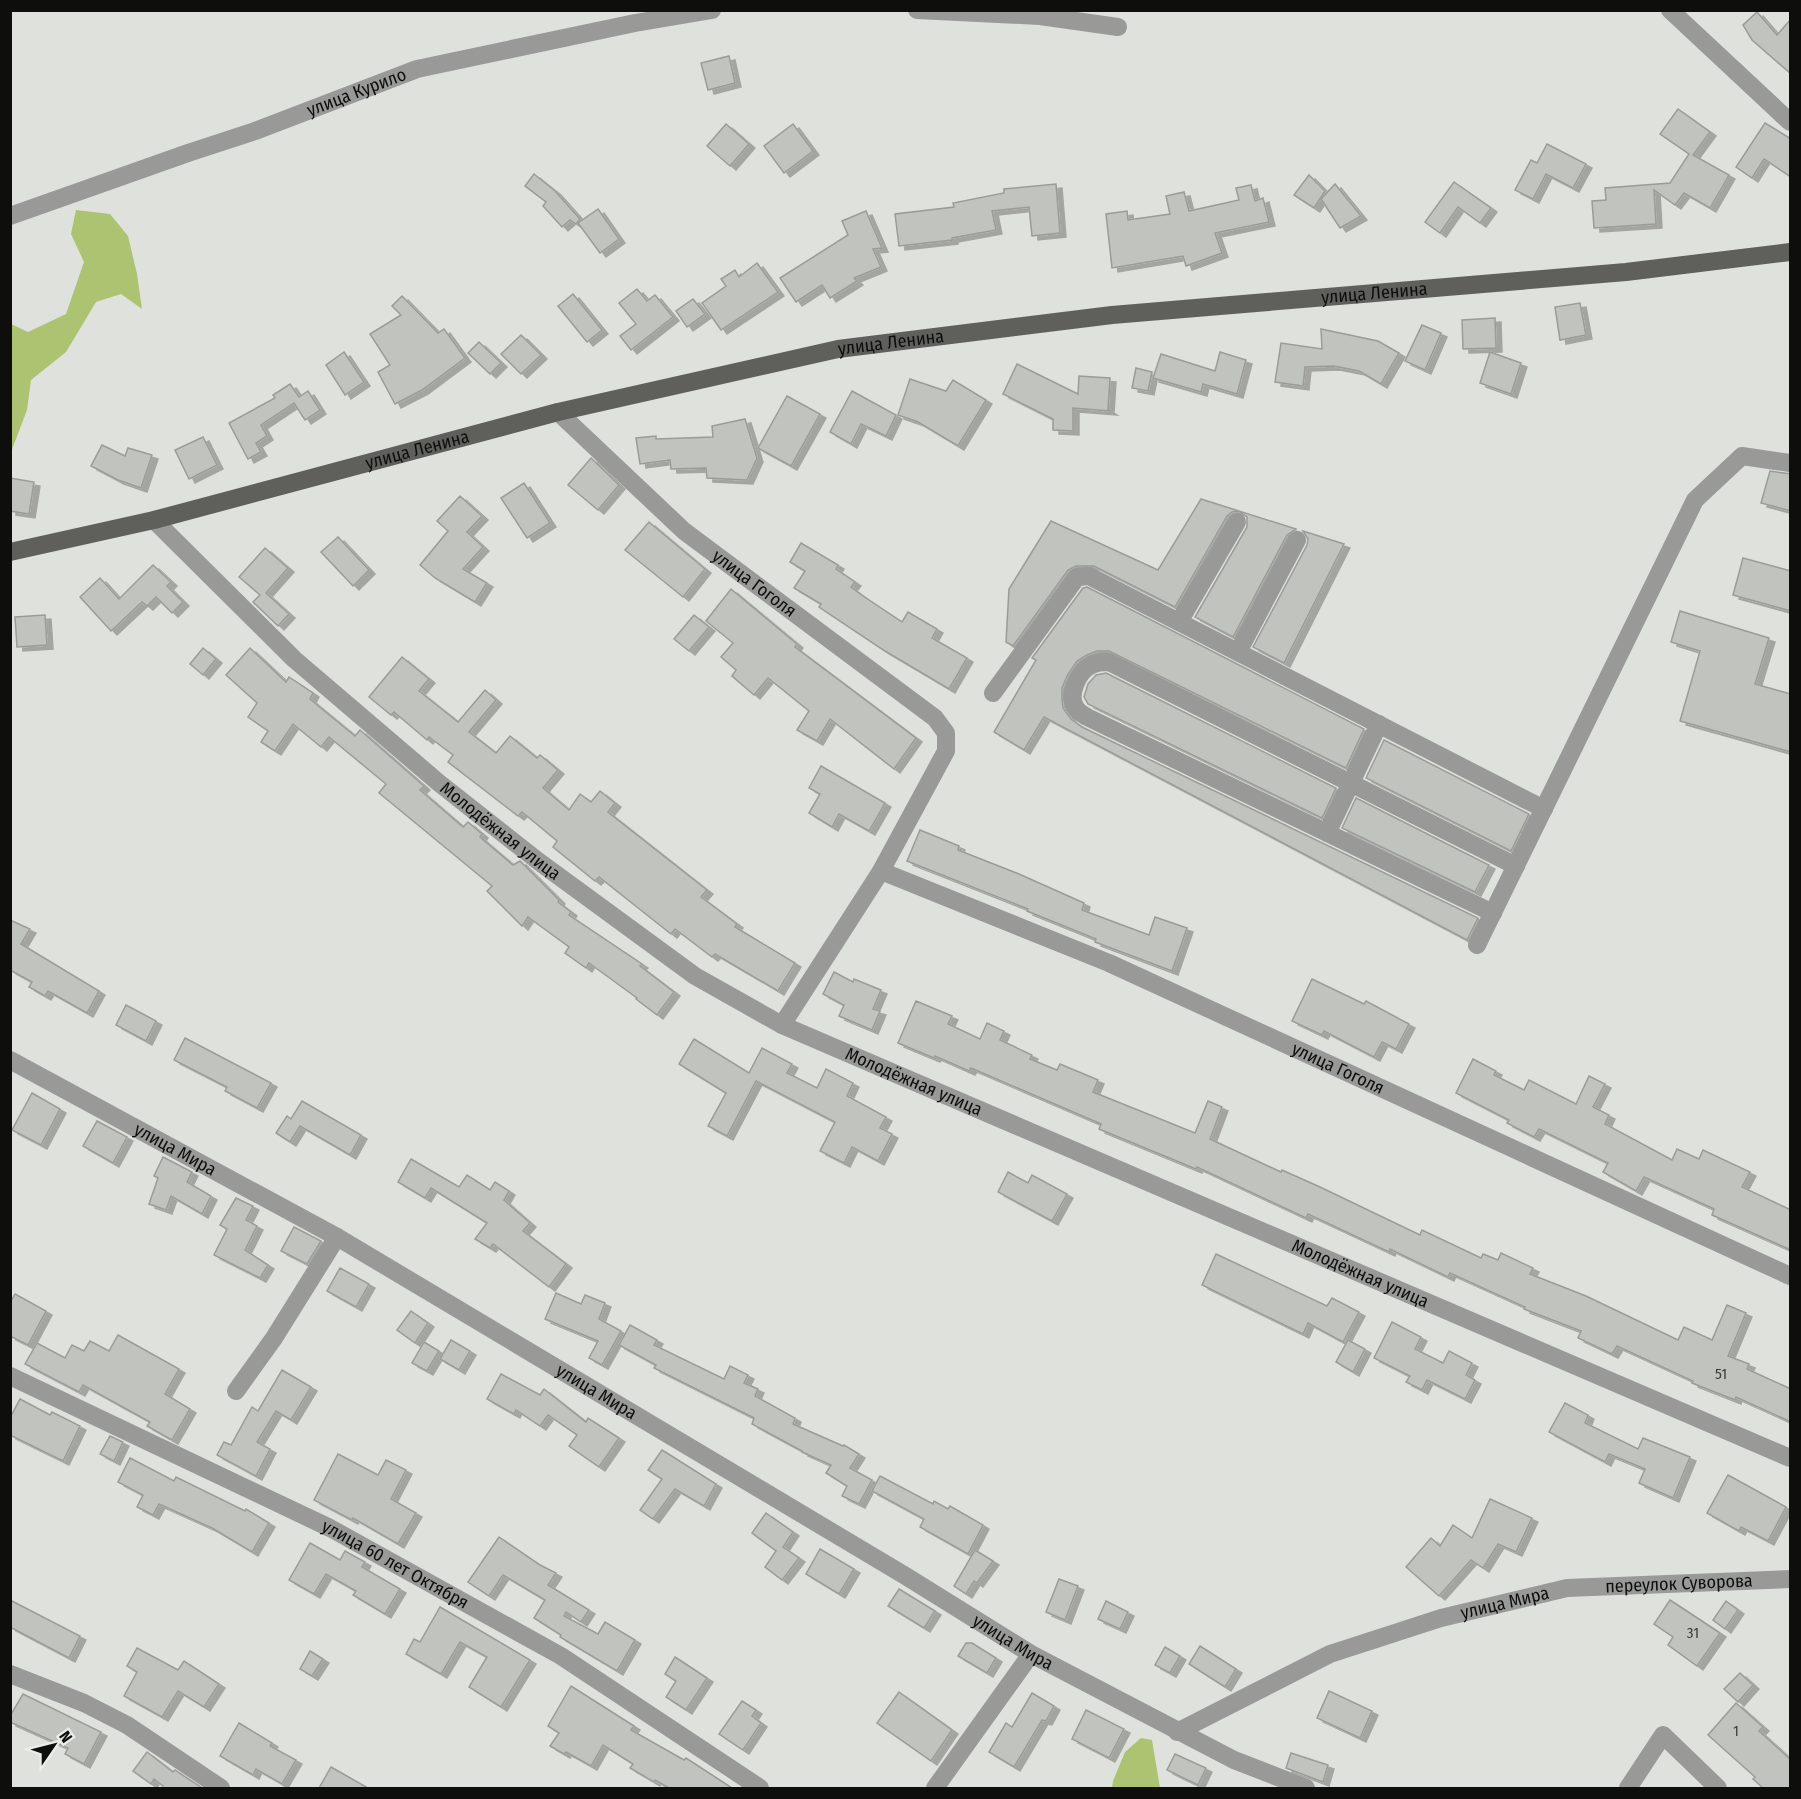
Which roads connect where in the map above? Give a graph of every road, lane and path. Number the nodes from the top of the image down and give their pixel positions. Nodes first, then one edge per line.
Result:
1 (712, 10) edge
2 (917, 10) edge
3 (1670, 10) edge
4 (1118, 27) dead end
5 (1791, 122) edge
6 (10, 216) edge
7 (1791, 252) edge
8 (558, 412) junction
9 (1791, 463) edge
10 (154, 520) junction
11 (1238, 522) dead end
12 (1298, 540) dead end
13 (10, 552) edge
14 (1179, 622) junction
15 (1238, 652) junction
16 (993, 693) dead end
17 (1379, 724) junction
18 (1351, 783) junction
19 (1544, 809) junction
20 (1327, 833) junction
21 (1516, 866) junction
22 (881, 871) junction
23 (1493, 913) junction
24 (1477, 945) dead end
25 (782, 1025) junction
26 (10, 1060) edge
27 (337, 1237) junction
28 (1791, 1276) edge
29 (10, 1376) edge
30 (236, 1391) dead end
31 (1791, 1458) edge
32 (1791, 1579) edge
33 (1568, 1588) joint
34 (1031, 1654) junction
35 (10, 1674) edge
36 (1178, 1732) junction
37 (221, 1788) edge
38 (760, 1788) edge
39 (935, 1788) edge
40 (1306, 1788) edge
41 (1628, 1788) edge
42 (1718, 1788) edge

1 - 6 street, улица Курило
2 - 4 street
3 - 5 street
7 - 8 main road, улица Ленина
8 - 10 main road, улица Ленина
8 - 22 street, улица Гоголя
9 - 19 street
10 - 13 main road, улица Ленина
10 - 25 street, Молодёжная улица
11 - 14 street
12 - 15 street
14 - 15 street
14 - 16 street
15 - 17 street
17 - 18 street
17 - 19 street
18 - 20 street
18 - 20 street
18 - 21 street
19 - 21 street
20 - 23 street
21 - 23 street
22 - 25 street
22 - 28 street, улица Гоголя
23 - 24 street
25 - 31 street, Молодёжная улица
26 - 27 street, улица Мира
27 - 30 street
27 - 34 street, улица Мира
29 - 38 street, улица 60 лет Октября
32 - 33 street, переулок Суворова
33 - 36 street, улица Мира
34 - 36 street, улица Мира
34 - 39 street
35 - 37 street
36 - 40 street, улица Мира
41 - 42 street

